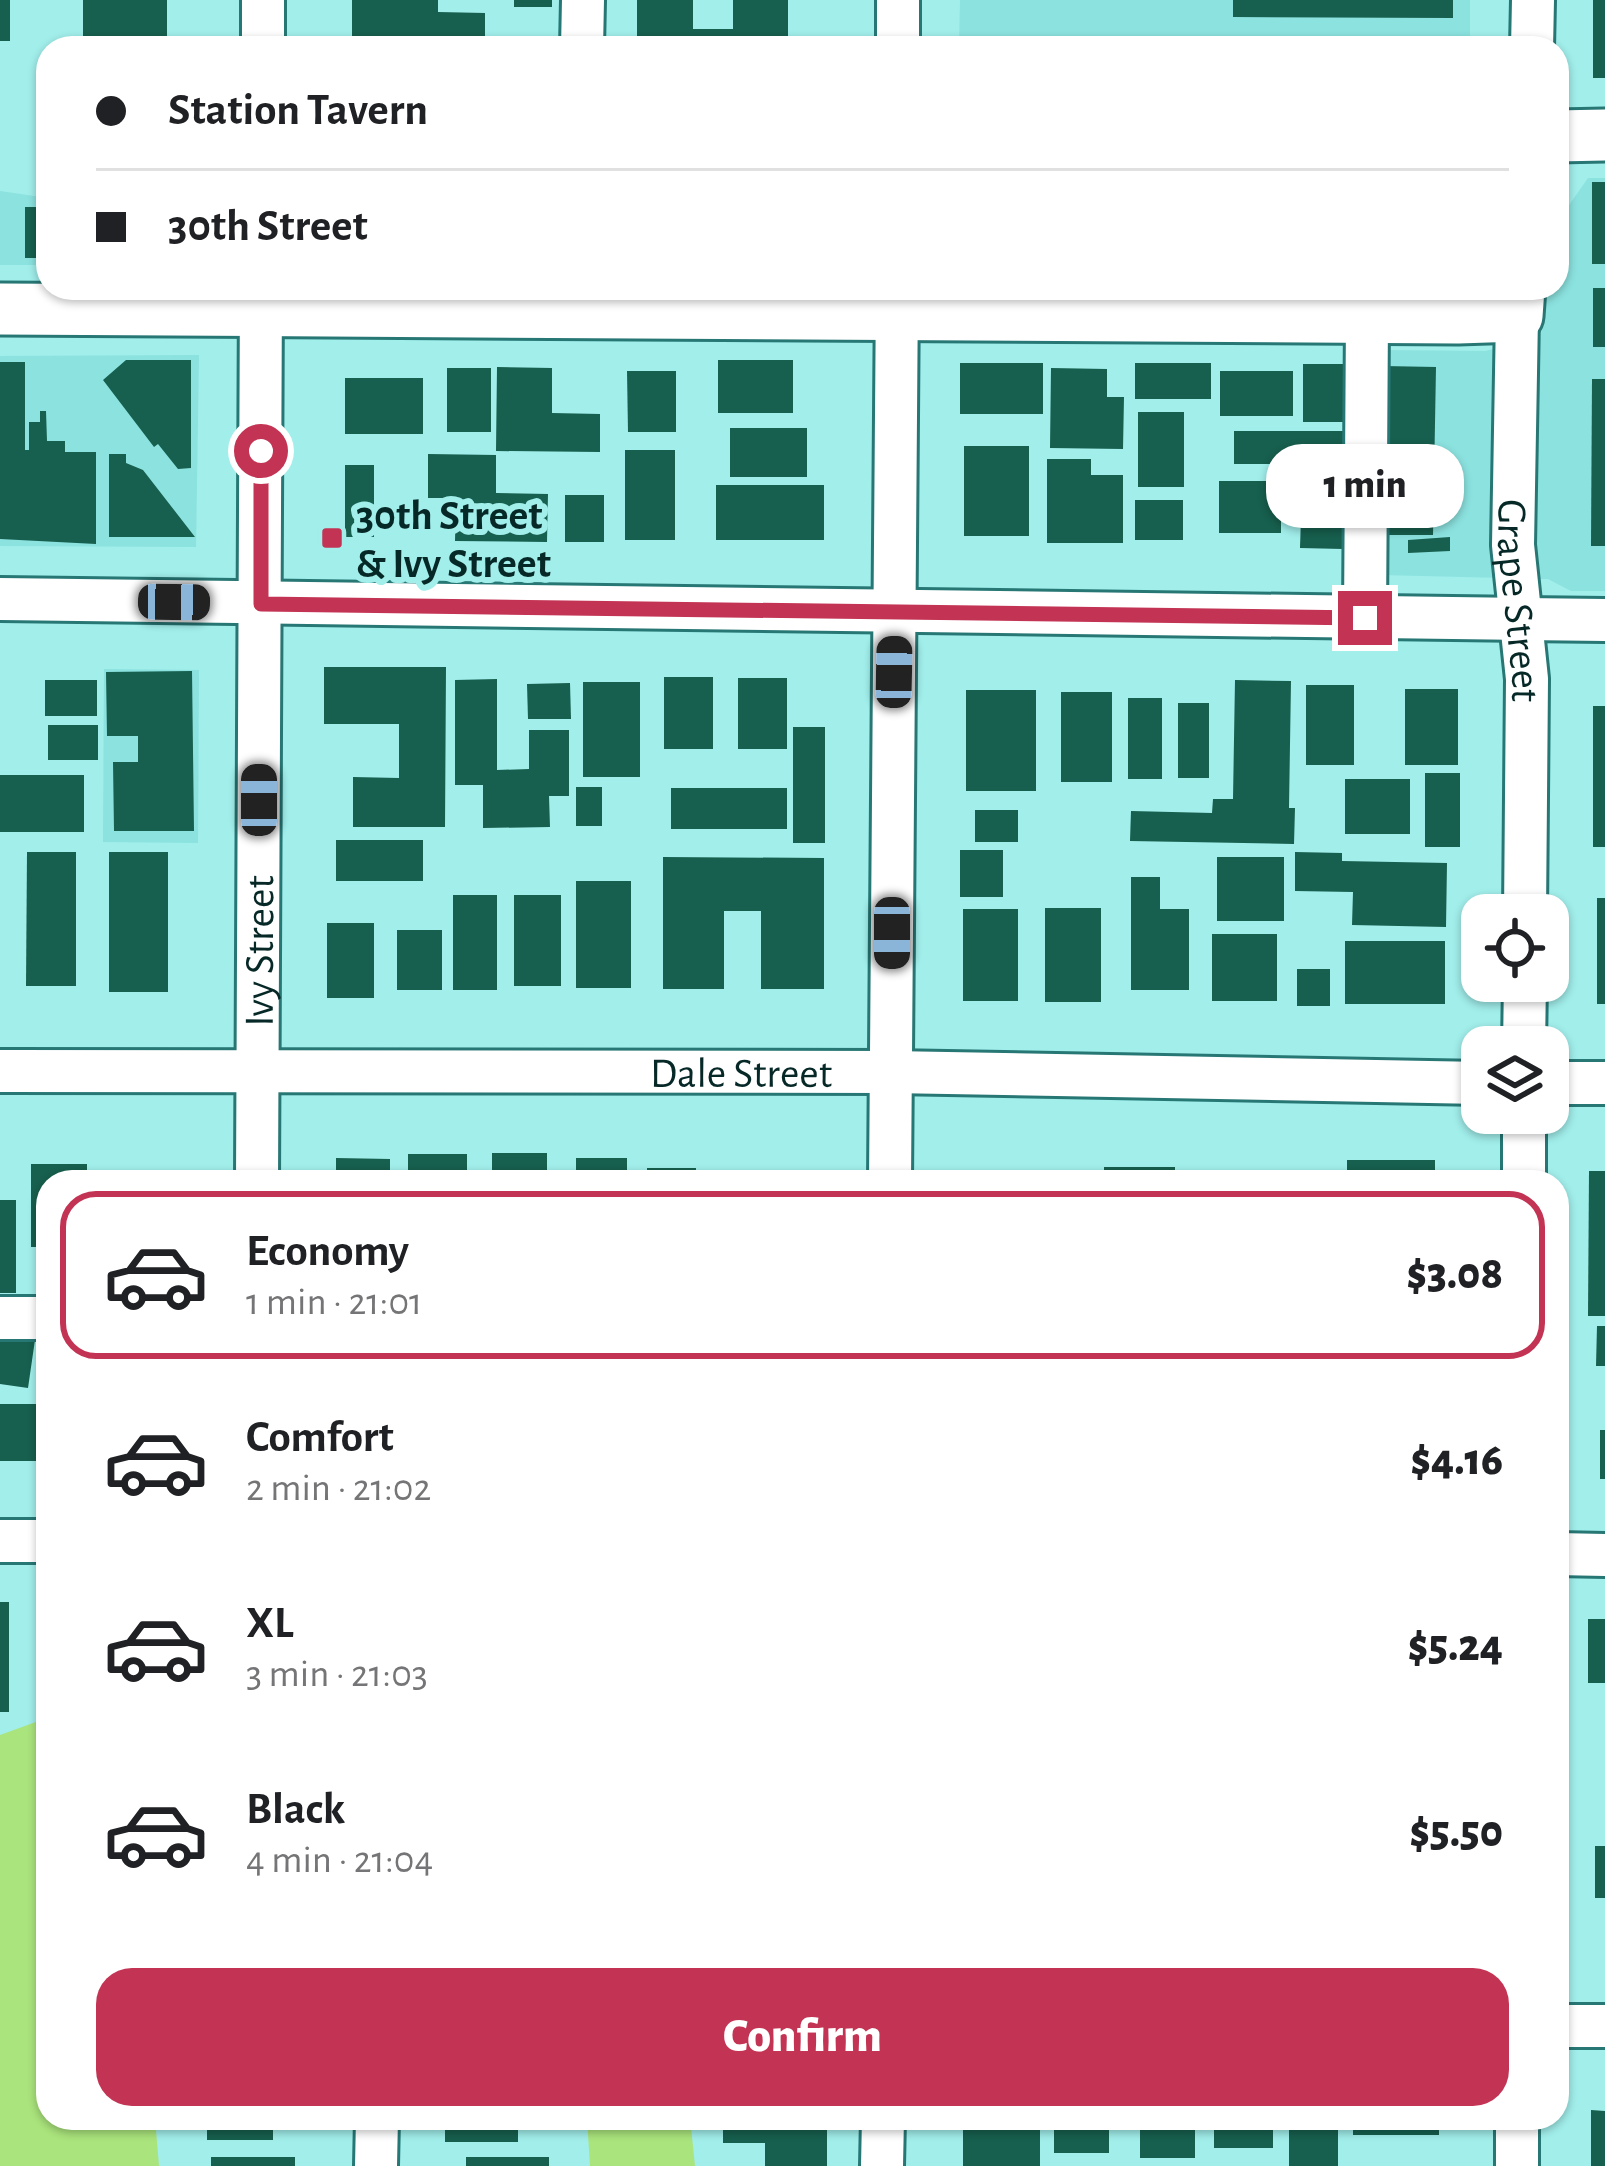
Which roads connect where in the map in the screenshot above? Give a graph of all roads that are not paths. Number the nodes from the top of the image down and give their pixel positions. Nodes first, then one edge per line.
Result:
1 (263, 0) edge
2 (583, 0) edge
3 (898, 0) edge
4 (1533, 0) edge
5 (263, 36) edge
6 (582, 36) edge
7 (898, 36) edge
8 (1532, 36) edge
9 (1605, 135) edge
10 (1569, 136) edge
11 (235, 300) edge
12 (261, 300) edge
13 (581, 300) edge
14 (812, 301) edge
15 (897, 302) edge
16 (1246, 302) edge
17 (1518, 302) edge
18 (0, 309) edge
19 (1367, 317) junction
20 (0, 598) edge
21 (261, 604) junction
22 (895, 614) junction
23 (1365, 618) junction
24 (1521, 619) junction
25 (1605, 620) edge
26 (1526, 894) edge
27 (0, 1071) edge
28 (891, 1072) junction
29 (257, 1074) junction
30 (1461, 1083) edge
31 (1569, 1083) edge
32 (1605, 1083) edge
33 (1524, 1134) edge
34 (256, 1170) edge
35 (890, 1170) edge
36 (1524, 1170) edge
37 (0, 1318) edge
38 (36, 1318) edge
39 (0, 1541) edge
40 (36, 1541) edge
41 (1569, 1554) edge
42 (1605, 1555) edge
43 (1569, 2026) edge
44 (1605, 2026) edge
45 (376, 2130) edge
46 (883, 2130) edge
47 (1517, 2130) edge
48 (376, 2166) edge
49 (882, 2166) edge
50 (1517, 2166) edge

1 - 5 street
2 - 6 street
3 - 7 street
4 - 8 street
9 - 10 main road
11 - 18 main road
12 - 21 street, Ivy Street
13 - 14 main road
14 - 15 main road
15 - 16 main road
15 - 22 street
16 - 19 main road
17 - 19 main road
17 - 24 street, Grape Street
19 - 23 street
20 - 21 street
21 - 22 street
21 - 29 street, Ivy Street
22 - 23 street
22 - 28 street
23 - 24 street
24 - 25 street
24 - 26 street, Grape Street
27 - 29 street, Dale Street
28 - 29 street, Dale Street
28 - 30 street, Dale Street
28 - 35 street
29 - 34 street, Ivy Street
31 - 32 street
33 - 36 street
37 - 38 street
39 - 40 street
41 - 42 street
43 - 44 street
45 - 48 street
46 - 49 street
47 - 50 street

